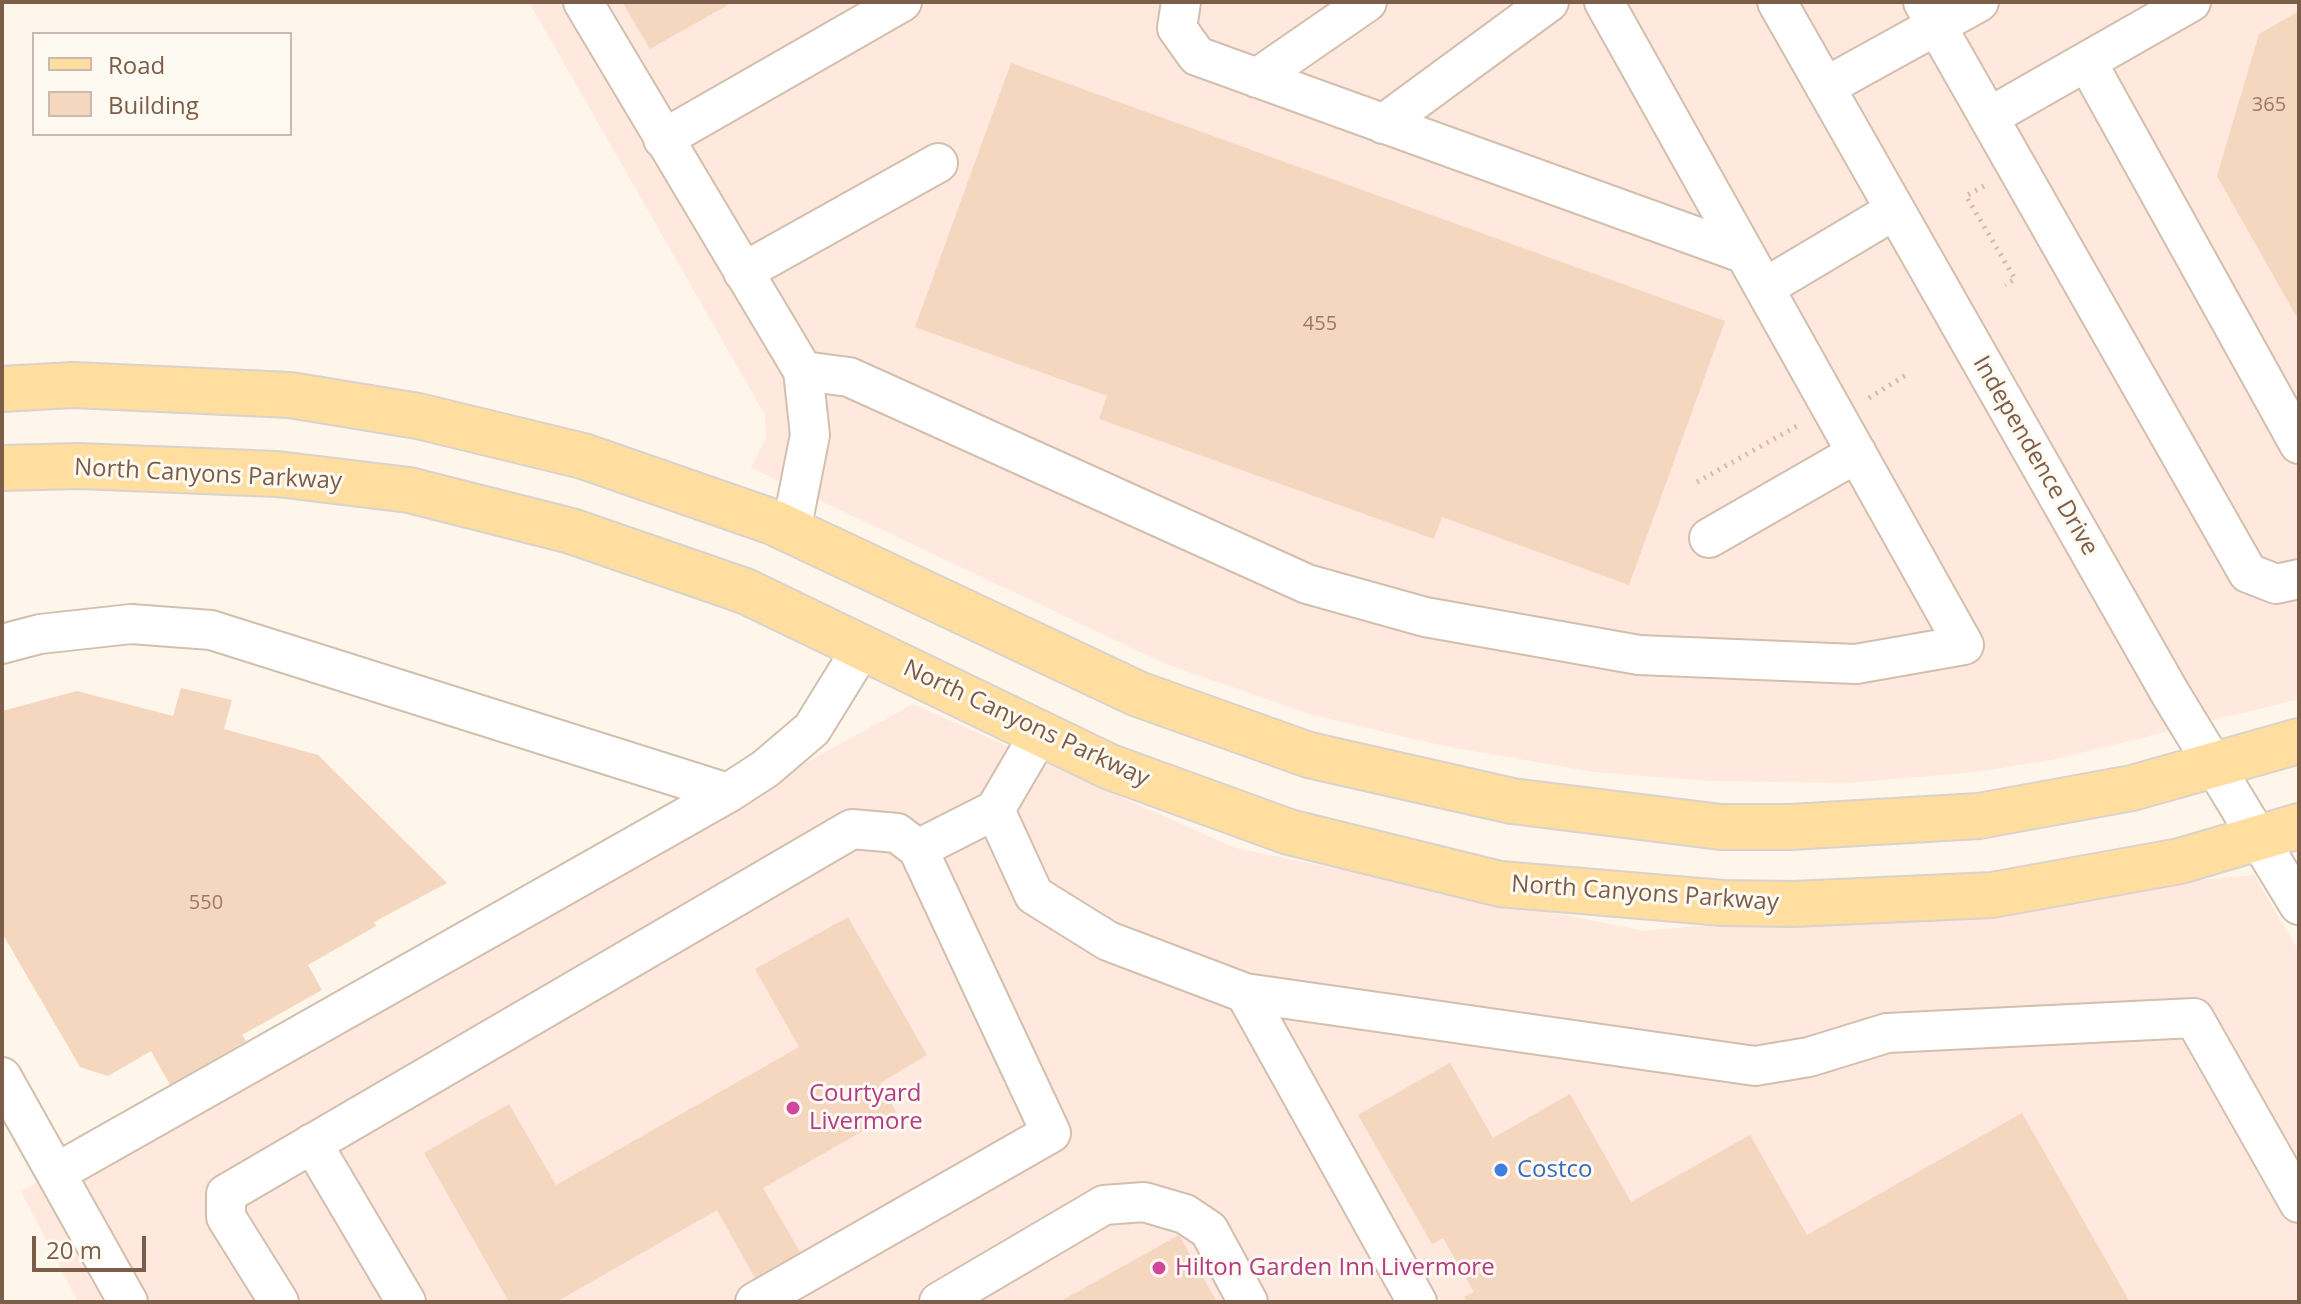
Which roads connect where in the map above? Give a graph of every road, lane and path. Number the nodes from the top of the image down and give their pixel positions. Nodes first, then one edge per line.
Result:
1 (583, 2) edge
2 (902, 2) edge
3 (1181, 2) edge
4 (1367, 2) edge
5 (1549, 2) edge
6 (1604, 2) edge
7 (1777, 2) edge
8 (1979, 2) edge
9 (2191, 2) edge
10 (1930, 14) edge
11 (2087, 62) junction
12 (1257, 78) junction
13 (1825, 87) junction
14 (1989, 117) junction
15 (1383, 124) junction
16 (663, 139) junction
17 (938, 163) dead end
18 (1990, 183) dead end
19 (1895, 210) junction
20 (1745, 254) junction
21 (743, 272) junction
22 (2005, 285) dead end
23 (1764, 288) junction
24 (803, 371) junction
25 (2, 389) edge
26 (2299, 444) edge
27 (1857, 453) junction
28 (2, 468) edge
29 (791, 531) junction
30 (1709, 538) dead end
31 (2299, 579) edge
32 (2, 644) edge
33 (862, 648) junction
34 (1040, 733) junction
35 (2299, 741) edge
36 (2216, 767) junction
37 (728, 793) junction
38 (995, 810) junction
39 (2279, 832) edge
40 (918, 849) junction
41 (2299, 905) edge
42 (1245, 993) junction
43 (2, 1077) edge
44 (312, 1143) junction
45 (56, 1173) junction
46 (2299, 1203) edge
47 (128, 1302) edge
48 (279, 1302) edge
49 (406, 1302) edge
50 (755, 1302) edge
51 (939, 1302) edge
52 (1248, 1302) edge
53 (1417, 1302) edge

1 - 16 street
2 - 16 street
3 - 12 street
4 - 12 street
5 - 15 street
6 - 20 street
7 - 13 street, Independence Drive
8 - 10 street
9 - 11 street
10 - 13 street
10 - 14 street
11 - 14 street
11 - 26 street
12 - 15 street
13 - 19 street, Independence Drive
14 - 31 street
15 - 20 street
16 - 21 street
17 - 21 street
18 - 22 path
19 - 23 street
19 - 36 street, Independence Drive
20 - 23 street
21 - 24 street
23 - 27 street
24 - 27 street
24 - 29 street
25 - 29 main road
27 - 30 street
28 - 33 main road, North Canyons Parkway
29 - 36 main road
32 - 37 street
33 - 34 main road, North Canyons Parkway
33 - 37 street
34 - 38 street
34 - 39 main road, North Canyons Parkway
35 - 36 main road
36 - 39 street, Independence Drive
37 - 45 street
38 - 40 street
38 - 42 street
39 - 41 street, Independence Drive
40 - 44 street
40 - 50 street
42 - 46 street
42 - 53 street
43 - 45 street
44 - 48 street
44 - 49 street
45 - 47 street
51 - 52 street

